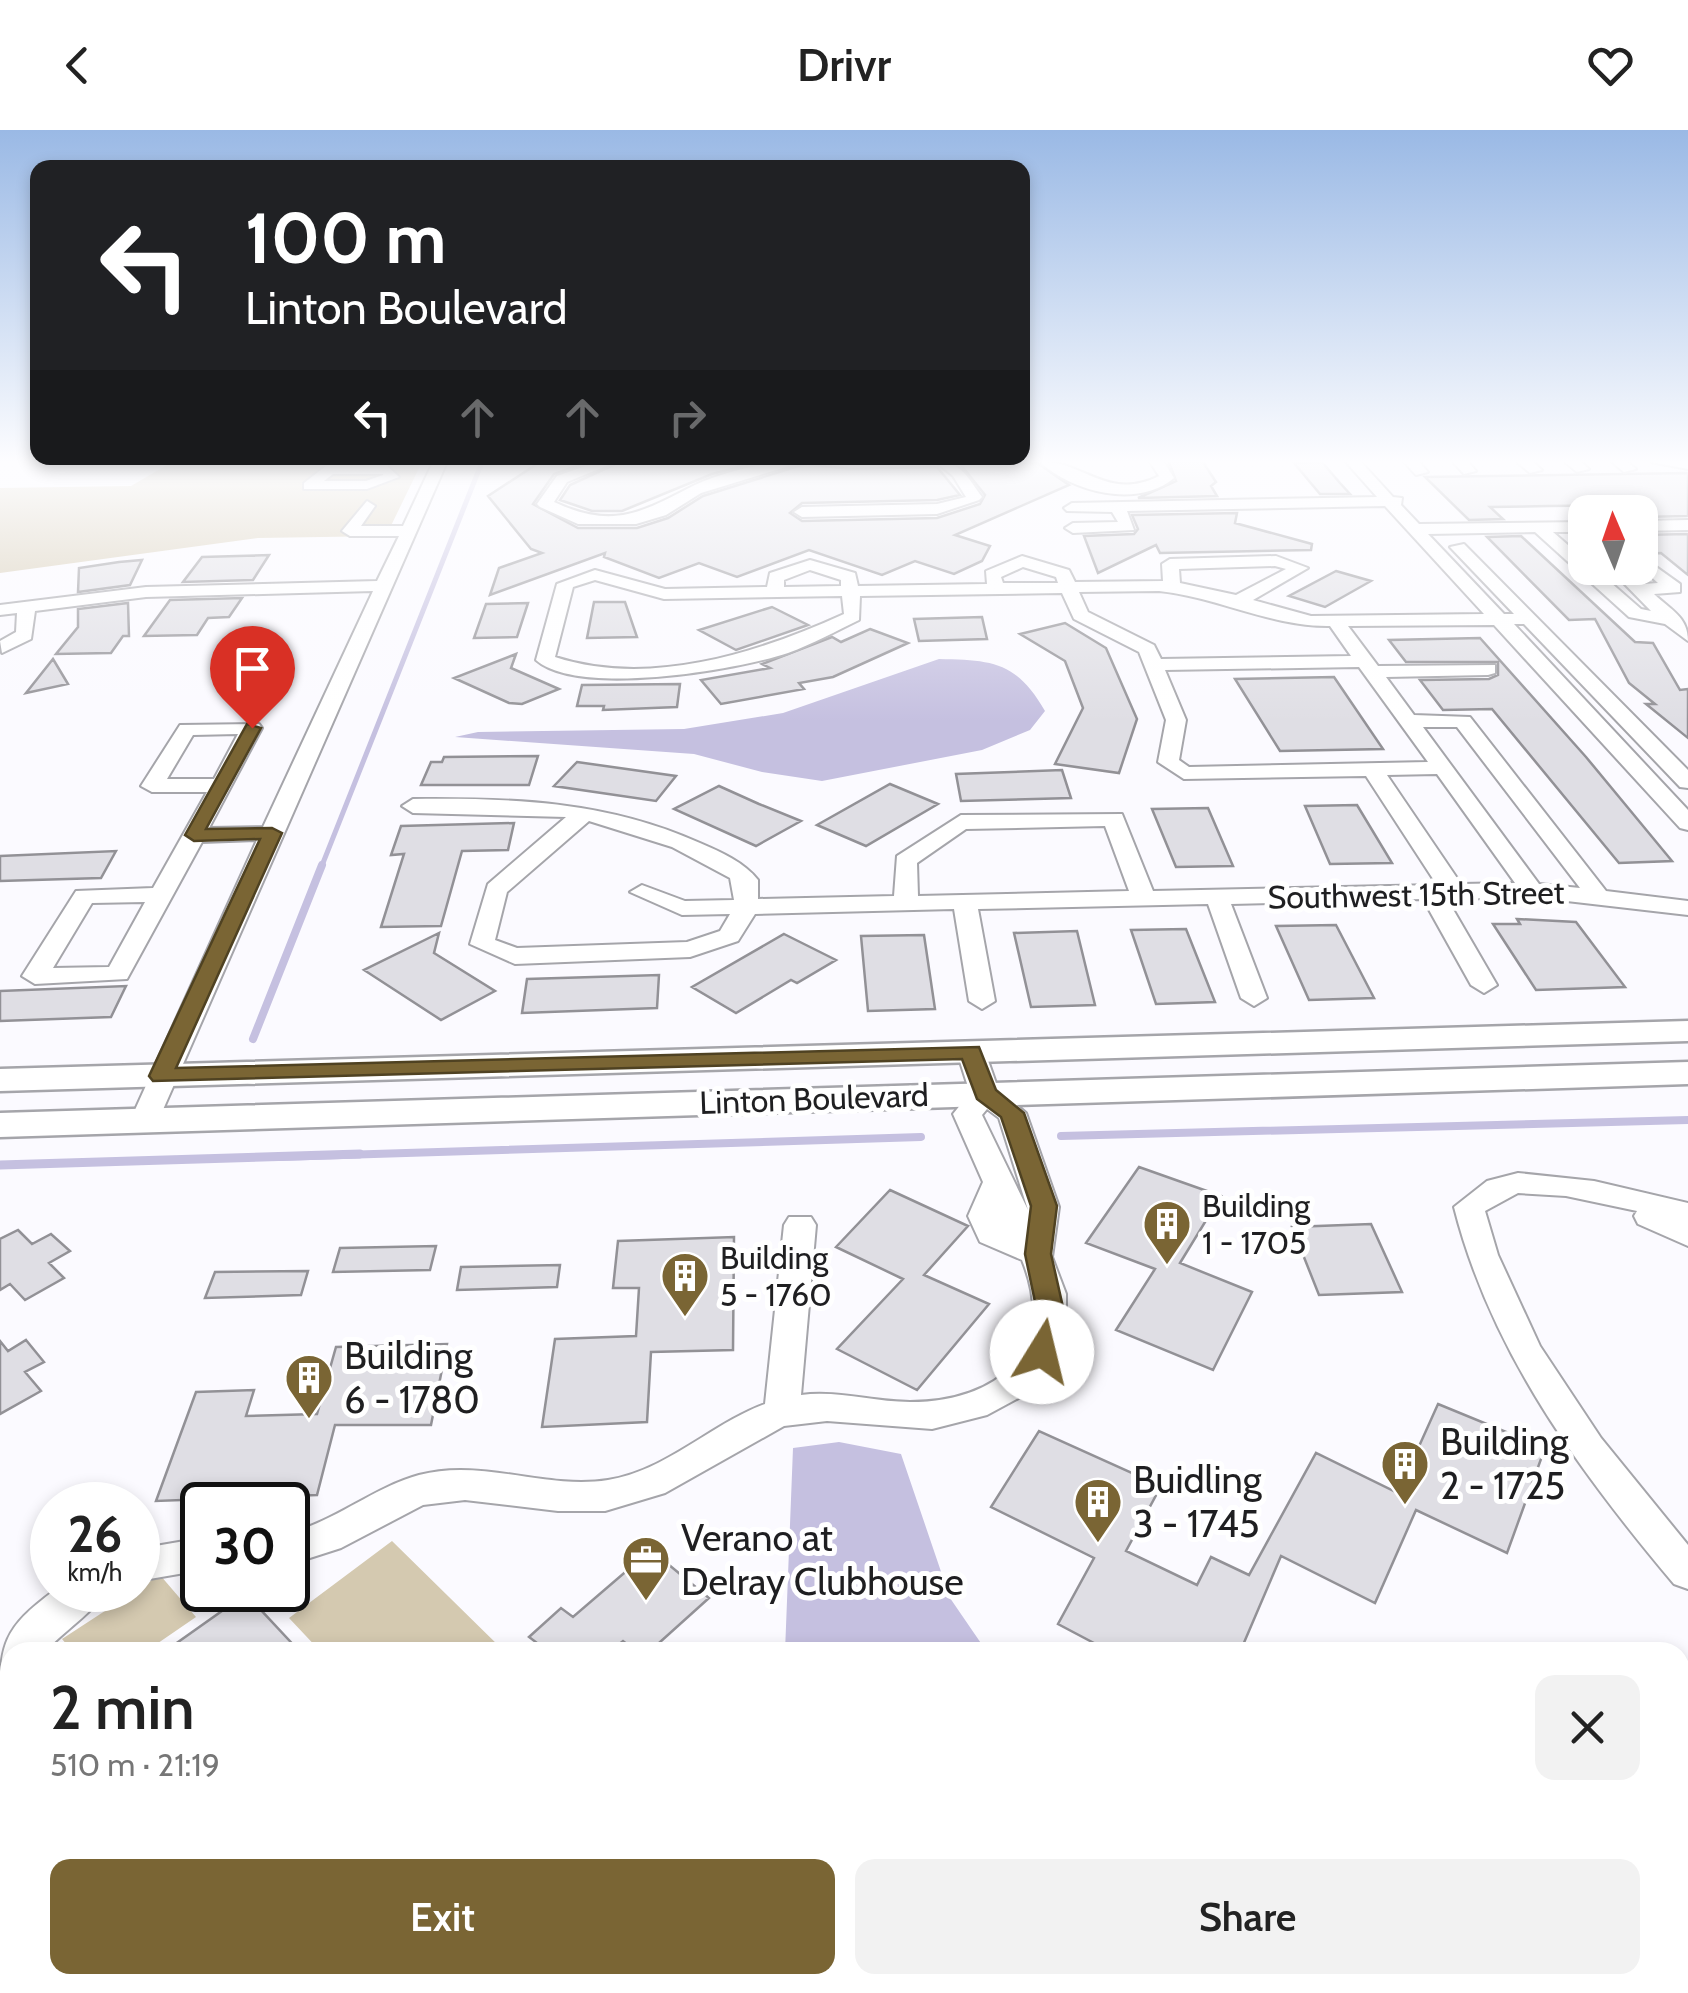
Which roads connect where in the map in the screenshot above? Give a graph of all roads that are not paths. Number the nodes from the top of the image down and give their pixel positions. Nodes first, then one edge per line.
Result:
1 (400, 549) edge
2 (1435, 549) edge
3 (1460, 549) edge
4 (1560, 549) edge
5 (1658, 574) edge
6 (1637, 585) edge
7 (382, 586) junction
8 (1178, 587) junction
9 (997, 589) junction
10 (1641, 589) junction
11 (908, 591) junction
12 (854, 592) junction
13 (776, 593) junction
14 (1073, 595) junction
15 (1237, 602) junction
16 (26, 606) junction
17 (0, 610) edge
18 (1500, 619) junction
19 (1530, 619) junction
20 (1336, 622) junction
21 (1684, 629) edge
22 (2, 647) edge
23 (1154, 665) junction
24 (1368, 666) junction
25 (1488, 669) dead end
26 (1408, 721) junction
27 (1441, 768) junction
28 (1373, 770) junction
29 (1688, 782) edge
30 (222, 785) dead end
31 (413, 806) dead end
32 (586, 812) junction
33 (1688, 823) edge
34 (272, 833) junction
35 (194, 835) junction
36 (1532, 890) junction
37 (642, 892) dead end
38 (1442, 892) junction
39 (162, 894) junction
40 (1597, 895) junction
41 (1217, 897) junction
42 (1144, 899) junction
43 (964, 903) junction
44 (906, 904) junction
45 (746, 908) junction
46 (1684, 912) edge
47 (1484, 985) dead end
48 (1254, 998) dead end
49 (982, 1002) dead end
50 (1688, 1031) edge
51 (971, 1052) junction
52 (1688, 1073) edge
53 (161, 1076) junction
54 (0, 1080) edge
55 (985, 1094) junction
56 (144, 1121) junction
57 (0, 1125) edge
58 (1607, 1196) junction
59 (1688, 1214) edge
60 (800, 1225) dead end
61 (1688, 1235) edge
62 (1038, 1254) junction
63 (782, 1412) junction
64 (310, 1543) edge
65 (1688, 1572) edge
66 (56, 1612) edge
67 (29, 1642) edge

1 - 7 street
2 - 18 street
3 - 19 street
4 - 21 street
5 - 10 street
6 - 10 street
7 - 16 street
7 - 34 street
8 - 14 street
8 - 15 street
8 - 15 street
9 - 11 street
9 - 14 street
9 - 14 street
10 - 21 street
11 - 12 street
11 - 14 street
12 - 13 street
12 - 13 street
12 - 13 street
14 - 23 street
15 - 20 street
16 - 17 street
16 - 22 street
18 - 19 street
18 - 20 street
18 - 33 street
19 - 29 street
20 - 24 street
23 - 24 street
23 - 28 street
24 - 25 street
24 - 26 street
26 - 27 street
26 - 40 street
27 - 28 street
27 - 36 street
28 - 38 street
30 - 35 street
31 - 32 street
32 - 45 street
32 - 45 street
34 - 35 street
34 - 53 street
35 - 39 street
36 - 38 street, Southwest 15th Street
36 - 40 street, Southwest 15th Street
37 - 45 street, Southwest 15th Street
38 - 41 street, Southwest 15th Street
38 - 47 street
39 - 39 street
40 - 46 street, Southwest 15th Street
41 - 42 street, Southwest 15th Street
41 - 48 street
42 - 43 street, Southwest 15th Street
42 - 44 street
43 - 44 street, Southwest 15th Street
43 - 49 street
44 - 45 street, Southwest 15th Street
50 - 51 main road, Linton Boulevard
51 - 53 main road, Linton Boulevard
51 - 55 street
52 - 55 main road, Linton Boulevard
53 - 54 main road, Linton Boulevard
53 - 56 street
55 - 56 main road, Linton Boulevard
55 - 62 street
55 - 62 street
56 - 57 main road, Linton Boulevard
58 - 59 street
58 - 61 street
58 - 65 street
60 - 63 street
62 - 63 street
63 - 64 street
66 - 67 street

